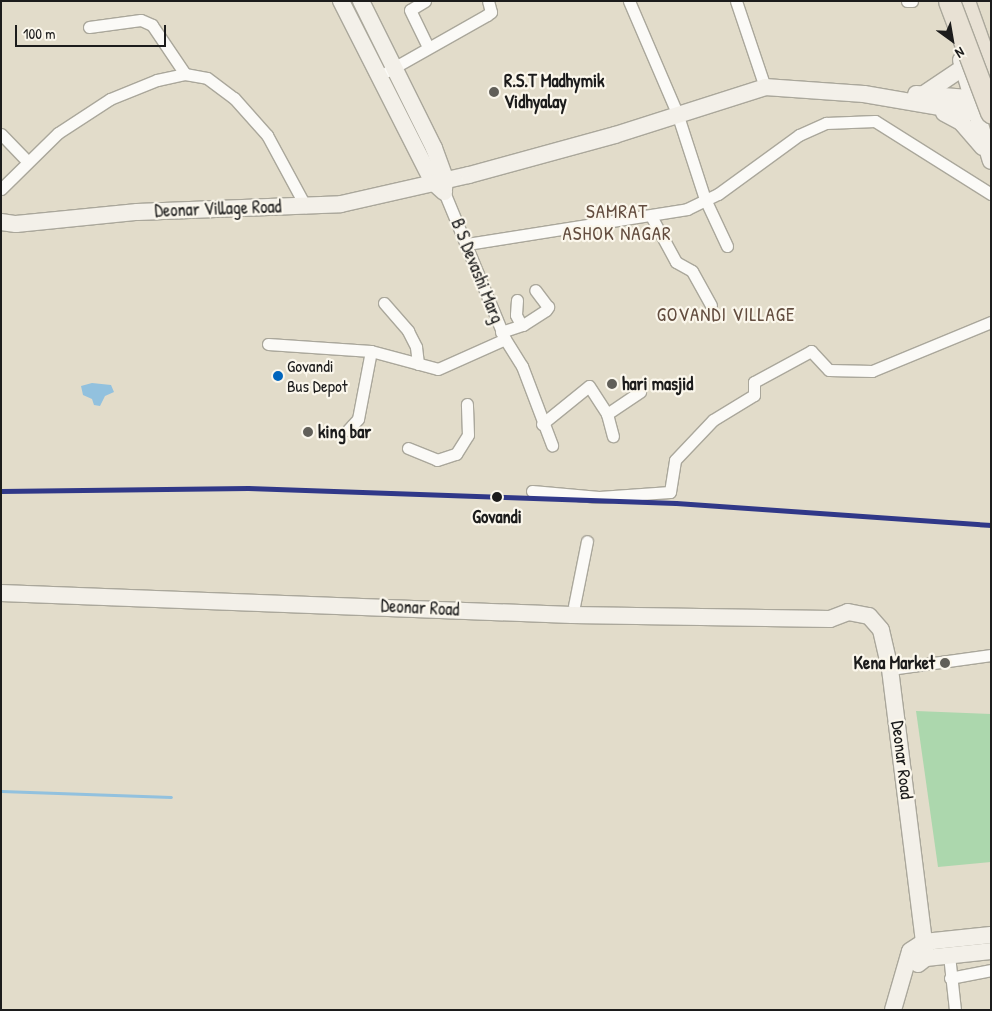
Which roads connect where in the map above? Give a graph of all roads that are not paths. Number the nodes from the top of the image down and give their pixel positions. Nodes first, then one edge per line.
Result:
1 (341, 1) edge
2 (361, 1) edge
3 (425, 1) edge
4 (488, 1) edge
5 (629, 1) edge
6 (736, 1) edge
7 (907, 1) edge
8 (912, 1) edge
9 (939, 1) edge
10 (949, 1) edge
11 (964, 1) edge
12 (974, 1) edge
13 (89, 28) dead end
14 (991, 45) edge
15 (428, 47) junction
16 (394, 67) junction
17 (964, 67) junction
18 (185, 74) junction
19 (379, 76) junction
20 (991, 77) edge
21 (765, 87) junction
22 (973, 98) junction
23 (923, 99) junction
24 (991, 100) edge
25 (677, 113) junction
26 (986, 114) edge
27 (1, 134) edge
28 (427, 151) junction
29 (990, 159) edge
30 (27, 161) junction
31 (440, 184) junction
32 (1, 189) edge
33 (991, 194) edge
34 (705, 199) junction
35 (306, 207) junction
36 (651, 216) junction
37 (1, 222) edge
38 (467, 244) junction
39 (727, 246) dead end
40 (535, 290) dead end
41 (384, 304) dead end
42 (711, 305) dead end
43 (495, 317) junction
44 (991, 322) edge
45 (521, 325) junction
46 (503, 335) junction
47 (268, 344) dead end
48 (371, 350) junction
49 (418, 364) junction
50 (640, 392) dead end
51 (467, 404) dead end
52 (607, 414) junction
53 (542, 424) junction
54 (348, 430) dead end
55 (614, 436) dead end
56 (552, 445) dead end
57 (408, 448) dead end
58 (532, 491) dead end
59 (587, 541) dead end
60 (1, 586) edge
61 (22, 590) junction
62 (1, 593) edge
63 (405, 603) junction
64 (574, 606) junction
65 (648, 611) junction
66 (991, 655) edge
67 (890, 669) junction
68 (991, 935) edge
69 (925, 950) junction
70 (991, 951) edge
71 (949, 956) junction
72 (991, 970) edge
73 (950, 978) junction
74 (893, 1010) edge
75 (905, 1010) edge
76 (954, 1010) edge

1 - 19 main road, B S Devashi Marg
2 - 16 main road, B S Devashi Marg
3 - 15 street
4 - 15 street
5 - 25 street
6 - 21 street
7 - 8 street
9 - 17 main road
10 - 26 highway, bridge
11 - 20 highway
12 - 14 main road
13 - 18 street
15 - 16 street
16 - 19 street
16 - 28 main road, B S Devashi Marg
17 - 22 main road
17 - 23 main road
18 - 30 street
18 - 35 street
19 - 28 main road, B S Devashi Marg
21 - 23 main road
21 - 25 main road, Deonar Village Road
22 - 23 main road
22 - 24 main road
22 - 26 main road
23 - 26 main road
23 - 29 main road
25 - 31 main road, Deonar Village Road
25 - 34 street
26 - 29 main road
27 - 30 street
28 - 31 main road, B S Devashi Marg
30 - 32 street
31 - 35 main road, Deonar Village Road
31 - 38 street, B S Devashi Marg
33 - 34 street
34 - 36 street
34 - 39 street
35 - 37 main road, Deonar Village Road
36 - 38 street
36 - 42 street
38 - 43 street, B S Devashi Marg
40 - 45 street
41 - 49 street
43 - 45 street
43 - 46 street, B S Devashi Marg
44 - 58 street
45 - 46 street
46 - 49 street, B S Devashi Marg
46 - 53 street
47 - 48 street
48 - 49 street
48 - 54 street
50 - 52 street
51 - 57 street
52 - 53 street
52 - 55 street
53 - 56 street
59 - 64 street
60 - 61 main road, Deonar Road
61 - 62 main road, Deonar Road
61 - 63 main road, Deonar Road
63 - 64 main road, Deonar Road
63 - 65 main road, Deonar Road
64 - 65 main road, Deonar Road
65 - 67 main road, Deonar Road
66 - 67 street
67 - 69 main road, Deonar Road
68 - 69 main road
69 - 71 main road
69 - 74 main road
69 - 75 main road
70 - 71 main road
71 - 73 street
72 - 73 street
73 - 76 street

